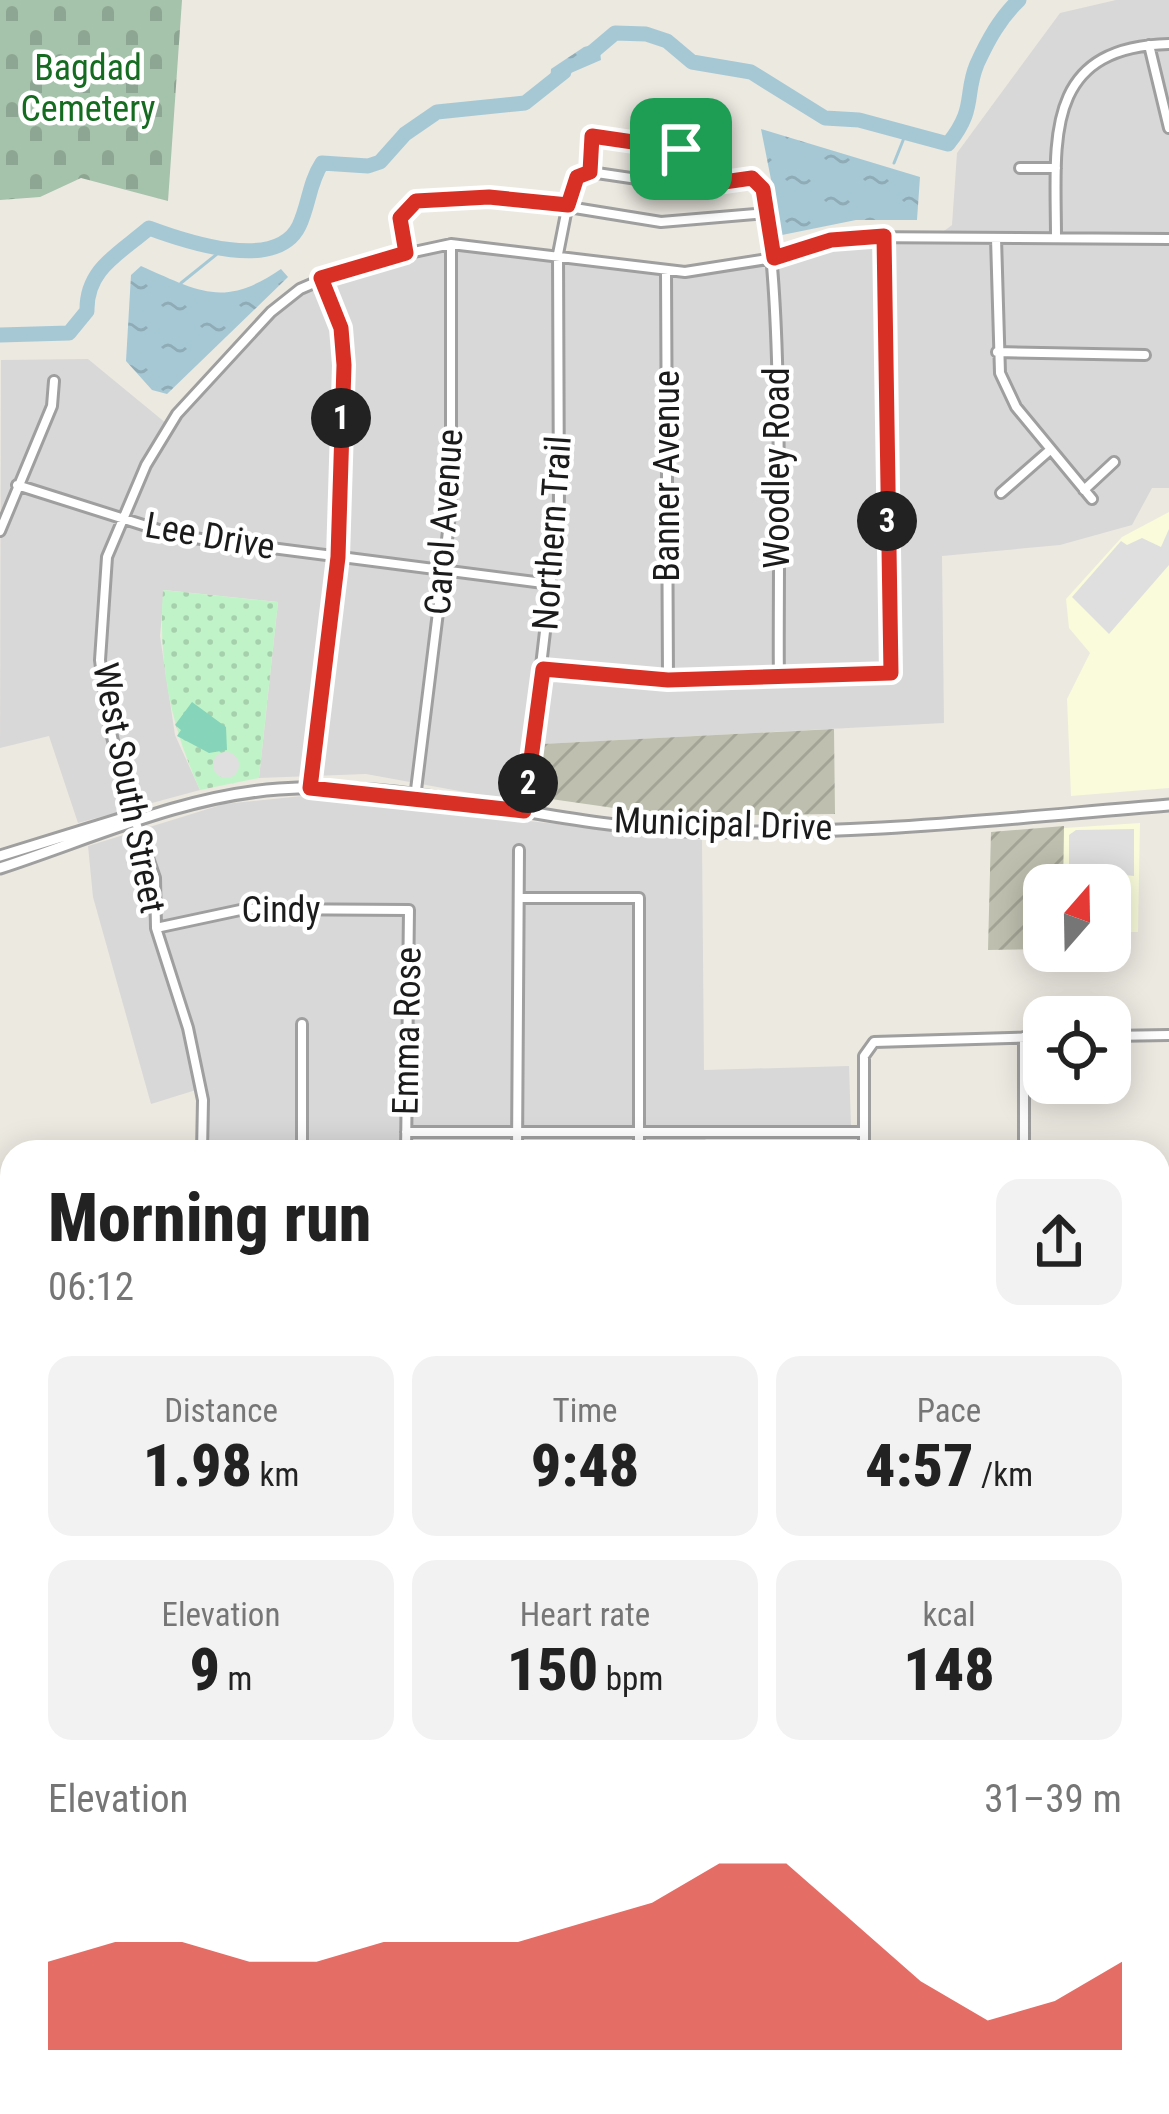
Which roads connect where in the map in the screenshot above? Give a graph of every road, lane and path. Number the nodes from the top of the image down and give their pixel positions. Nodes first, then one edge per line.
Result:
1 (1169, 44) edge
2 (1149, 45) junction
3 (1169, 128) edge
4 (1021, 168) dead end
5 (1056, 168) junction
6 (590, 172) junction
7 (717, 183) junction
8 (568, 205) junction
9 (766, 213) junction
10 (884, 236) junction
11 (996, 238) junction
12 (1056, 238) junction
13 (1169, 239) edge
14 (451, 244) junction
15 (406, 253) junction
16 (558, 254) junction
17 (774, 258) junction
18 (666, 272) junction
19 (321, 278) junction
20 (998, 352) junction
21 (1145, 355) dead end
22 (54, 381) dead end
23 (1050, 450) junction
24 (1114, 462) dead end
25 (17, 484) junction
26 (1084, 490) junction
27 (1000, 493) dead end
28 (1092, 499) dead end
29 (121, 519) junction
30 (0, 531) edge
31 (338, 557) junction
32 (446, 570) junction
33 (551, 584) junction
34 (543, 669) junction
35 (779, 677) junction
36 (668, 680) junction
37 (310, 788) junction
38 (415, 798) junction
39 (1169, 805) edge
40 (524, 811) junction
41 (138, 820) junction
42 (59, 843) junction
43 (519, 850) dead end
44 (0, 856) edge
45 (0, 868) edge
46 (519, 898) junction
47 (409, 910) joint
48 (156, 928) junction
49 (302, 1024) dead end
50 (1169, 1035) edge
51 (1131, 1036) edge
52 (1023, 1037) edge
53 (1024, 1104) edge
54 (406, 1132) junction
55 (517, 1132) junction
56 (864, 1132) junction
57 (639, 1133) junction
58 (202, 1140) edge
59 (302, 1140) edge
60 (406, 1140) edge
61 (517, 1140) edge
62 (639, 1140) edge
63 (864, 1140) edge
64 (1024, 1140) edge

1 - 2 street
2 - 3 street
2 - 5 street
4 - 5 street
5 - 12 street
6 - 7 street
6 - 7 street
6 - 8 street
7 - 9 street
8 - 9 street
8 - 15 street
8 - 16 street, Northern Trail
9 - 17 street, Woodley Road
10 - 11 street, West South Street
10 - 17 street, West South Street
10 - 35 street
11 - 12 street, West South Street
11 - 20 street
12 - 13 street, West South Street
14 - 15 street, West South Street
14 - 16 street, West South Street
14 - 32 street, Carol Avenue
15 - 19 street, West South Street
16 - 18 street, West South Street
16 - 33 street, Northern Trail
17 - 18 street, West South Street
17 - 35 street, Woodley Road
18 - 36 street, Banner Avenue
19 - 29 street, West South Street
19 - 31 street
20 - 21 street
20 - 23 street
22 - 25 street
23 - 26 street
23 - 27 street
24 - 26 street
25 - 29 street, Lee Drive
25 - 30 street
26 - 28 street
29 - 31 street, Lee Drive
29 - 41 street, West South Street
31 - 32 street, Lee Drive
31 - 37 street
32 - 33 street, Lee Drive
32 - 38 street, Carol Avenue
33 - 34 street, Northern Trail
34 - 36 street
34 - 40 street, Northern Trail
35 - 36 street
37 - 38 street, Municipal Drive
37 - 41 street, Municipal Drive
38 - 40 street, Municipal Drive
39 - 40 street, Municipal Drive
41 - 42 street, Municipal Drive
41 - 48 street, West South Street
42 - 44 street, Municipal Drive
42 - 45 street, Municipal Drive
43 - 46 street
46 - 55 street
46 - 57 street
47 - 48 street, Cindy
47 - 54 street, Emma Rose
48 - 58 street, West South Street
49 - 59 street
50 - 51 street
52 - 56 street
53 - 64 street
54 - 55 street
54 - 60 street, Emma Rose
55 - 57 street
55 - 61 street
56 - 57 street
56 - 63 street
57 - 62 street

